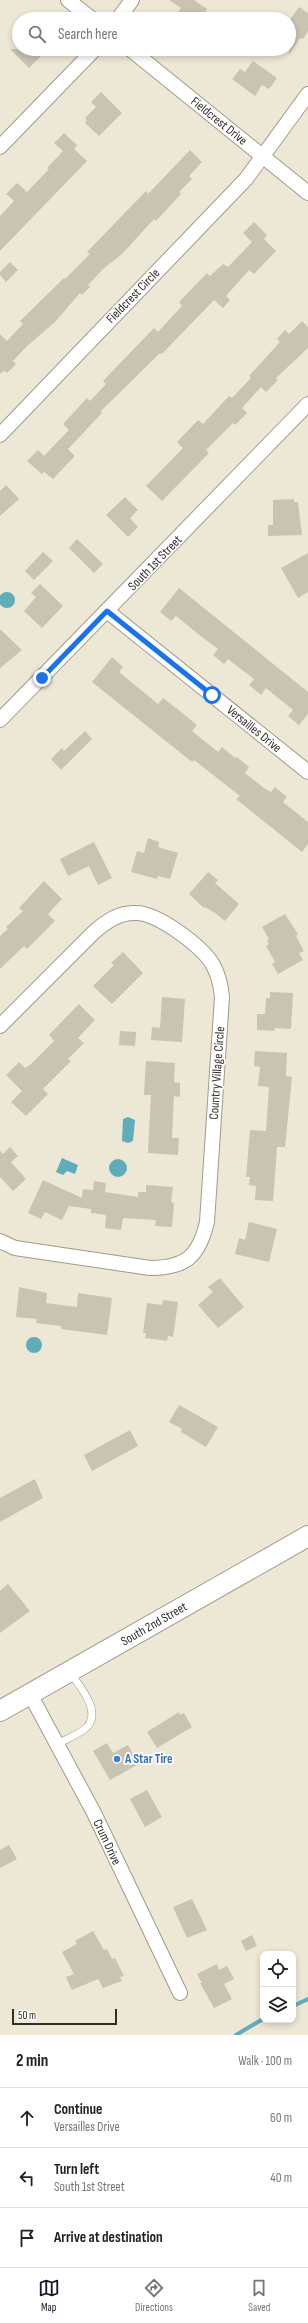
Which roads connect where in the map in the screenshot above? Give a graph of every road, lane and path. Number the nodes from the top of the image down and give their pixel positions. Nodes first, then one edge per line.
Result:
1 (68, 0) edge
2 (132, 0) edge
3 (83, 12) edge
4 (123, 12) edge
5 (88, 56) edge
6 (139, 56) edge
7 (308, 94) edge
8 (0, 148) edge
9 (263, 156) junction
10 (308, 192) edge
11 (308, 404) edge
12 (0, 435) edge
13 (107, 611) junction
14 (0, 720) edge
15 (307, 769) edge
16 (0, 1026) edge
17 (0, 1241) edge
18 (308, 1536) edge
19 (70, 1672) junction
20 (30, 1694) junction
21 (0, 1711) edge
22 (58, 1744) junction
23 (180, 1993) dead end

1 - 3 street
2 - 4 street
5 - 8 street
6 - 9 street, Fieldcrest Drive
7 - 9 street, Fieldcrest Circle
9 - 10 street, Fieldcrest Drive
9 - 12 street, Fieldcrest Circle
11 - 13 street, South 1st Street
13 - 14 street, South 1st Street
13 - 15 street, Versailles Drive
16 - 17 street, Country Village Circle
18 - 19 main road, South 2nd Street
19 - 20 main road, South 2nd Street
19 - 22 lane
20 - 21 main road, South 2nd Street
20 - 22 street, Crum Drive
22 - 23 street, Crum Drive

